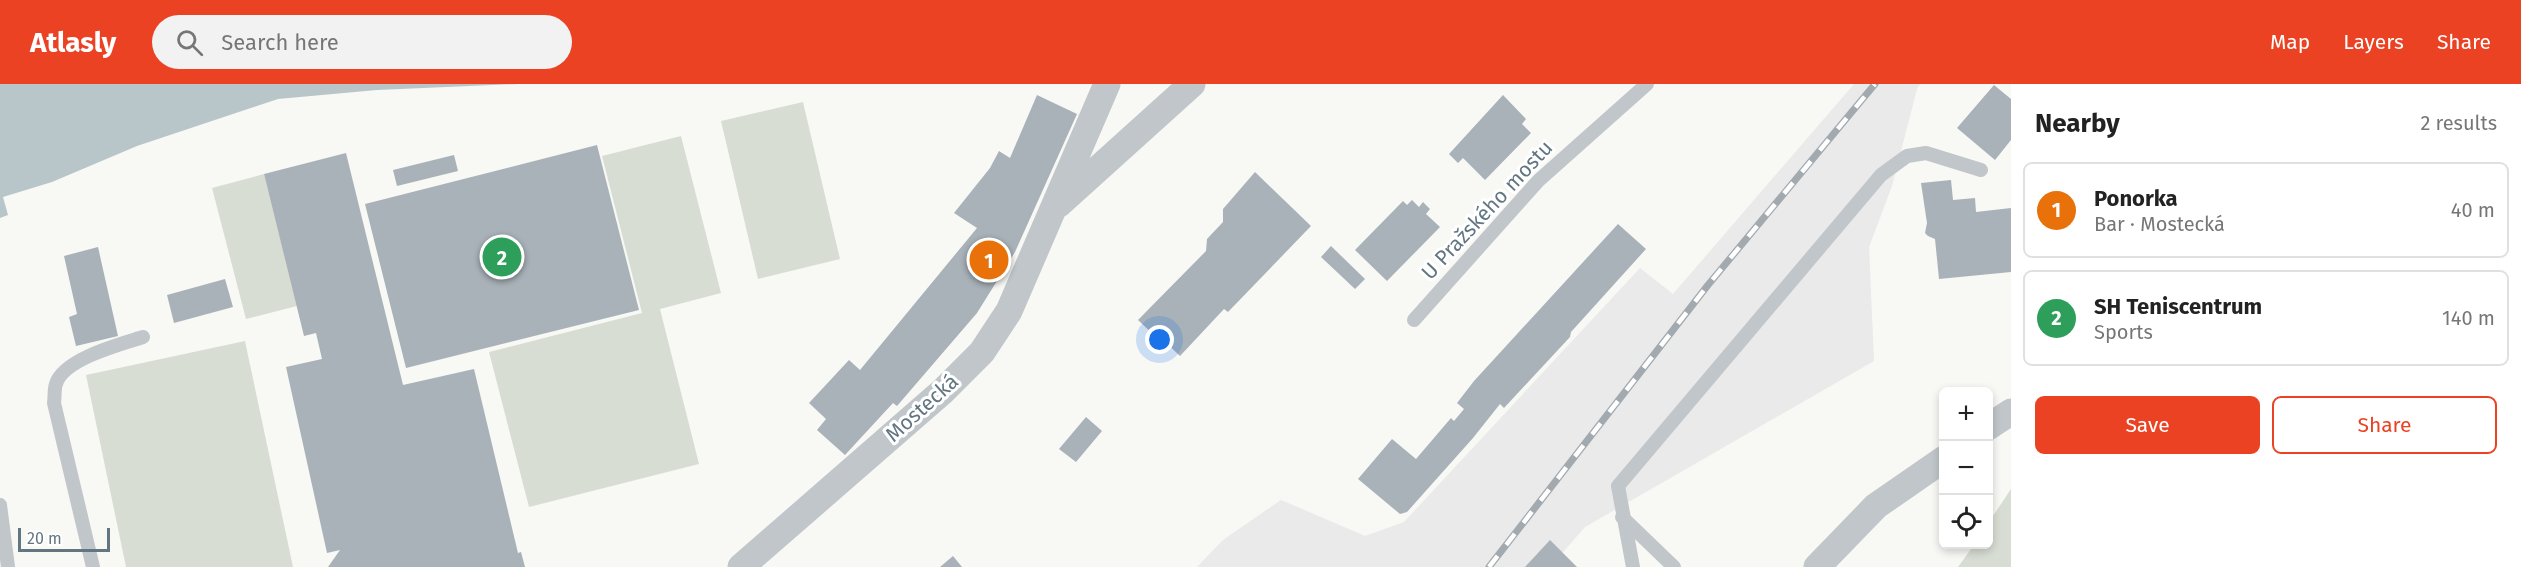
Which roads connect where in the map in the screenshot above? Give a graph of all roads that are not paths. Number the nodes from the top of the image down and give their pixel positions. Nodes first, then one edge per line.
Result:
1 (1107, 84) edge
2 (1192, 84) edge
3 (1647, 84) edge
4 (1981, 170) dead end
5 (1053, 210) junction
6 (1414, 320) dead end
7 (143, 337) dead end
8 (2011, 412) edge
9 (1993, 424) edge
10 (1939, 462) edge
11 (0, 505) edge
12 (1622, 517) junction
13 (8, 567) edge
14 (93, 567) edge
15 (741, 567) edge
16 (1633, 567) edge
17 (1674, 567) edge
18 (1817, 567) edge

1 - 5 street, Mostecká
2 - 5 street, Mostecká
3 - 6 lane, U Pražského mostu
4 - 12 lane
5 - 15 street, Mostecká
7 - 14 lane
8 - 9 street
10 - 18 street
11 - 13 lane
12 - 16 lane
12 - 17 lane

